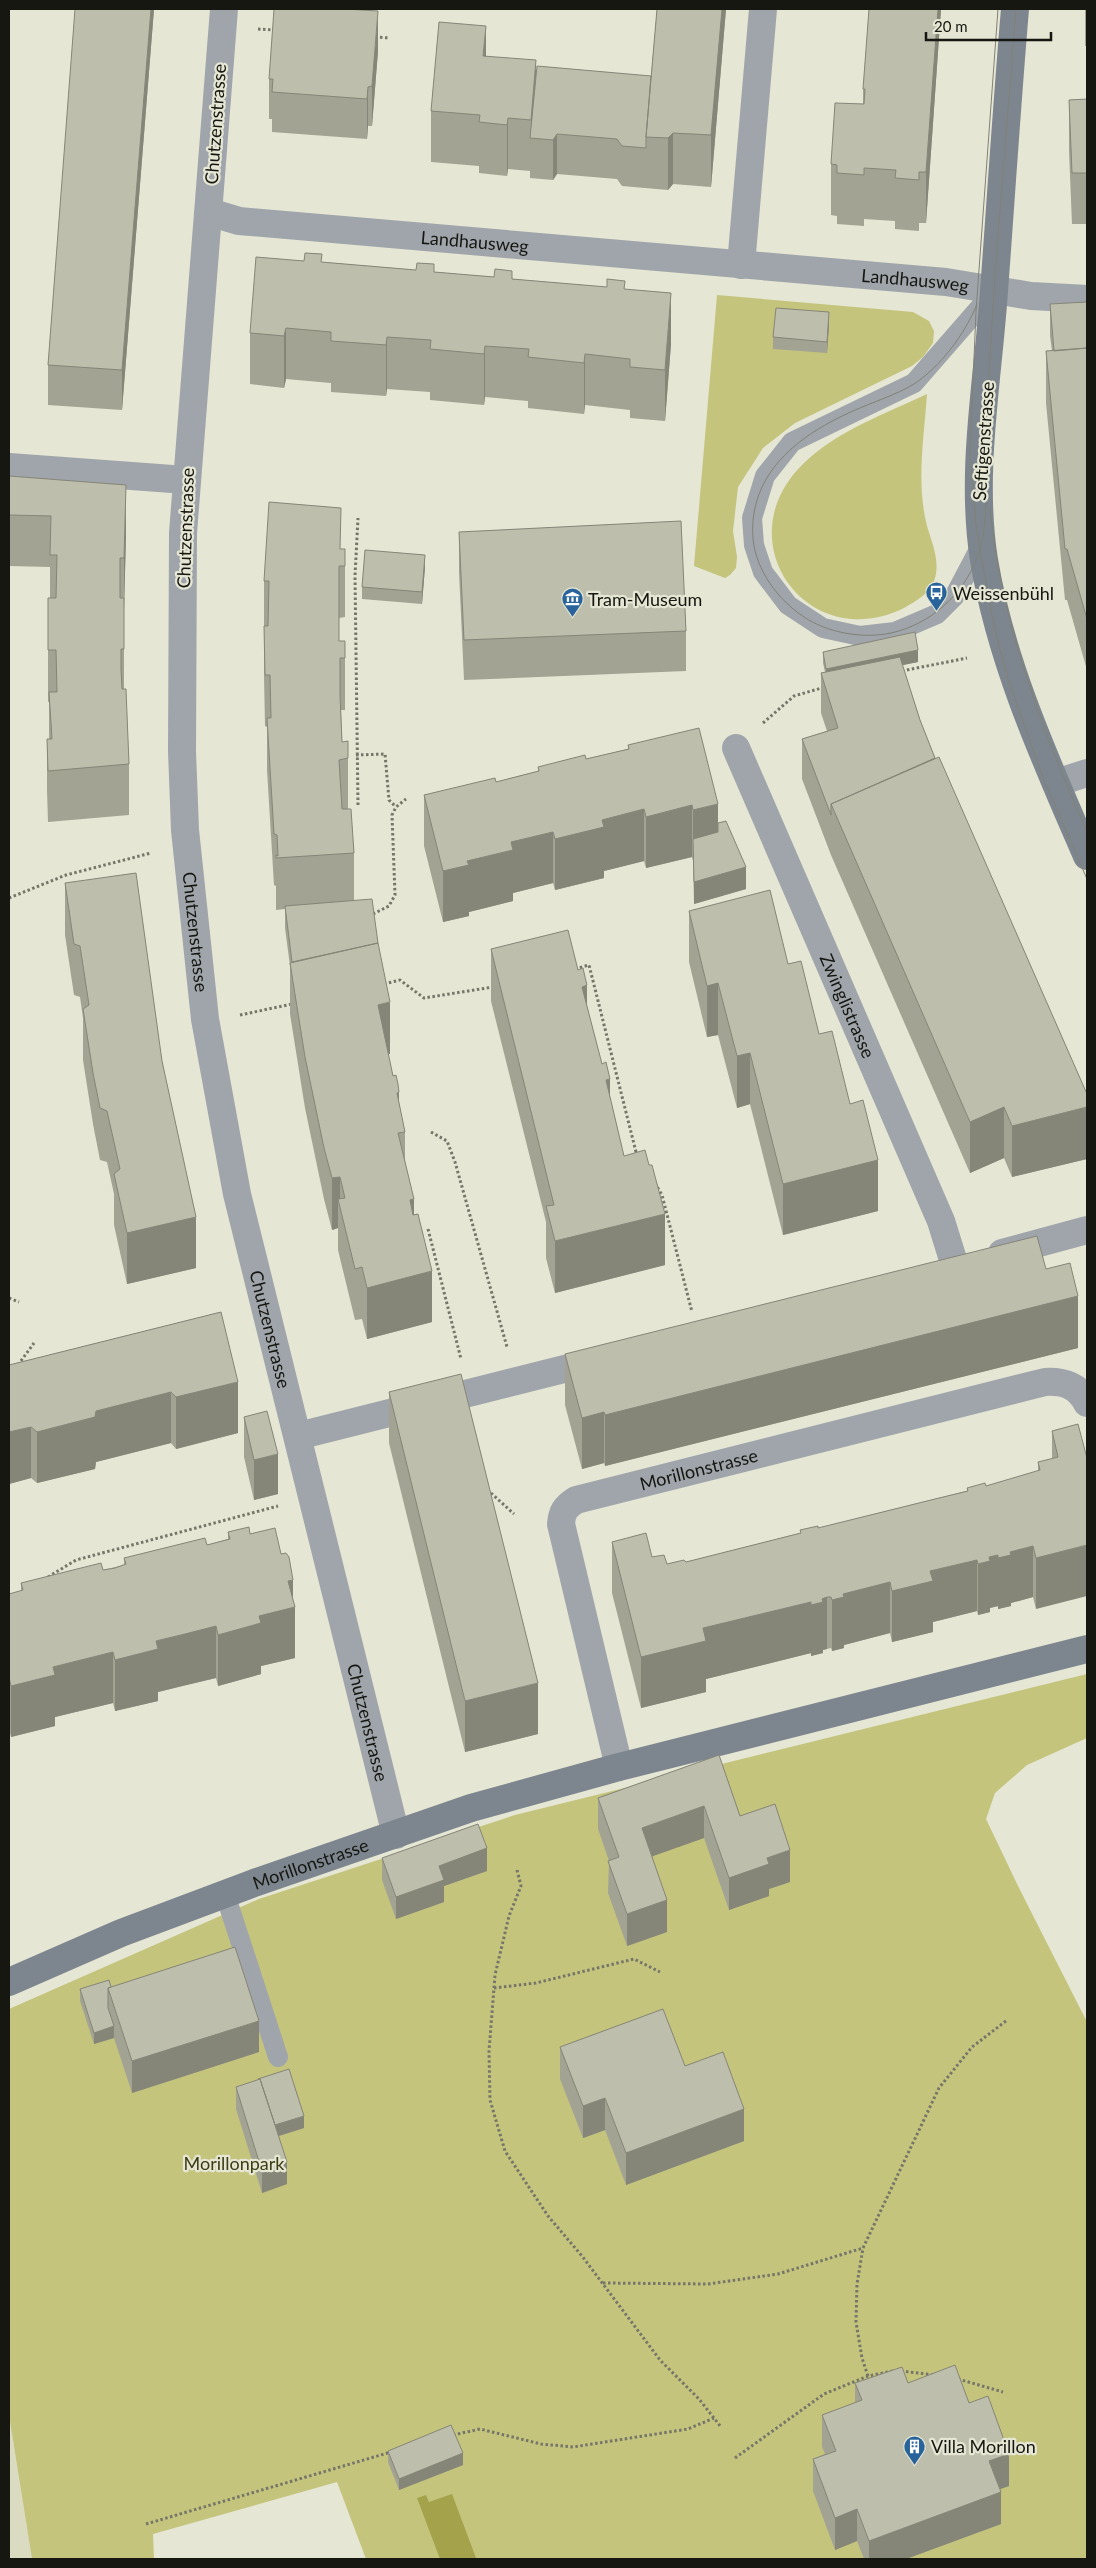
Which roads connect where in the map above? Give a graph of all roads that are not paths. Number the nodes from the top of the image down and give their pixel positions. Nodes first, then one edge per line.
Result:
1 (224, 9) edge
2 (762, 9) edge
3 (1015, 9) edge
4 (209, 212) junction
5 (741, 265) junction
6 (994, 290) junction
7 (1087, 299) edge
8 (9, 467) edge
9 (186, 480) junction
10 (982, 544) junction
11 (736, 748) road end
12 (1087, 773) edge
13 (1056, 783) junction
14 (1087, 856) edge
15 (1087, 1230) edge
16 (955, 1266) junction
17 (927, 1273) edge
18 (619, 1355) edge
19 (1087, 1403) edge
20 (298, 1436) junction
21 (1087, 1650) edge
22 (619, 1767) junction
23 (396, 1835) junction
24 (225, 1894) junction
25 (9, 1982) edge
26 (278, 2057) dead end

1 - 4 street, Chutzenstrasse
2 - 5 street
3 - 6 street, Seftigenstrasse
4 - 5 street, Landhausweg
4 - 9 street, Chutzenstrasse
5 - 6 street, Landhausweg
6 - 7 street, Landhausweg
6 - 10 street, Seftigenstrasse
6 - 10 lane
8 - 9 street
9 - 20 street, Chutzenstrasse
10 - 13 street, Seftigenstrasse
11 - 16 street, Zwinglistrasse
12 - 13 street
13 - 14 street, Seftigenstrasse
15 - 16 street
16 - 17 street
18 - 20 street
19 - 22 street, Morillonstrasse
20 - 23 street, Chutzenstrasse
21 - 22 street, Morillonstrasse
22 - 23 street, Morillonstrasse
23 - 24 street, Morillonstrasse
24 - 25 street, Morillonstrasse
24 - 26 lane

